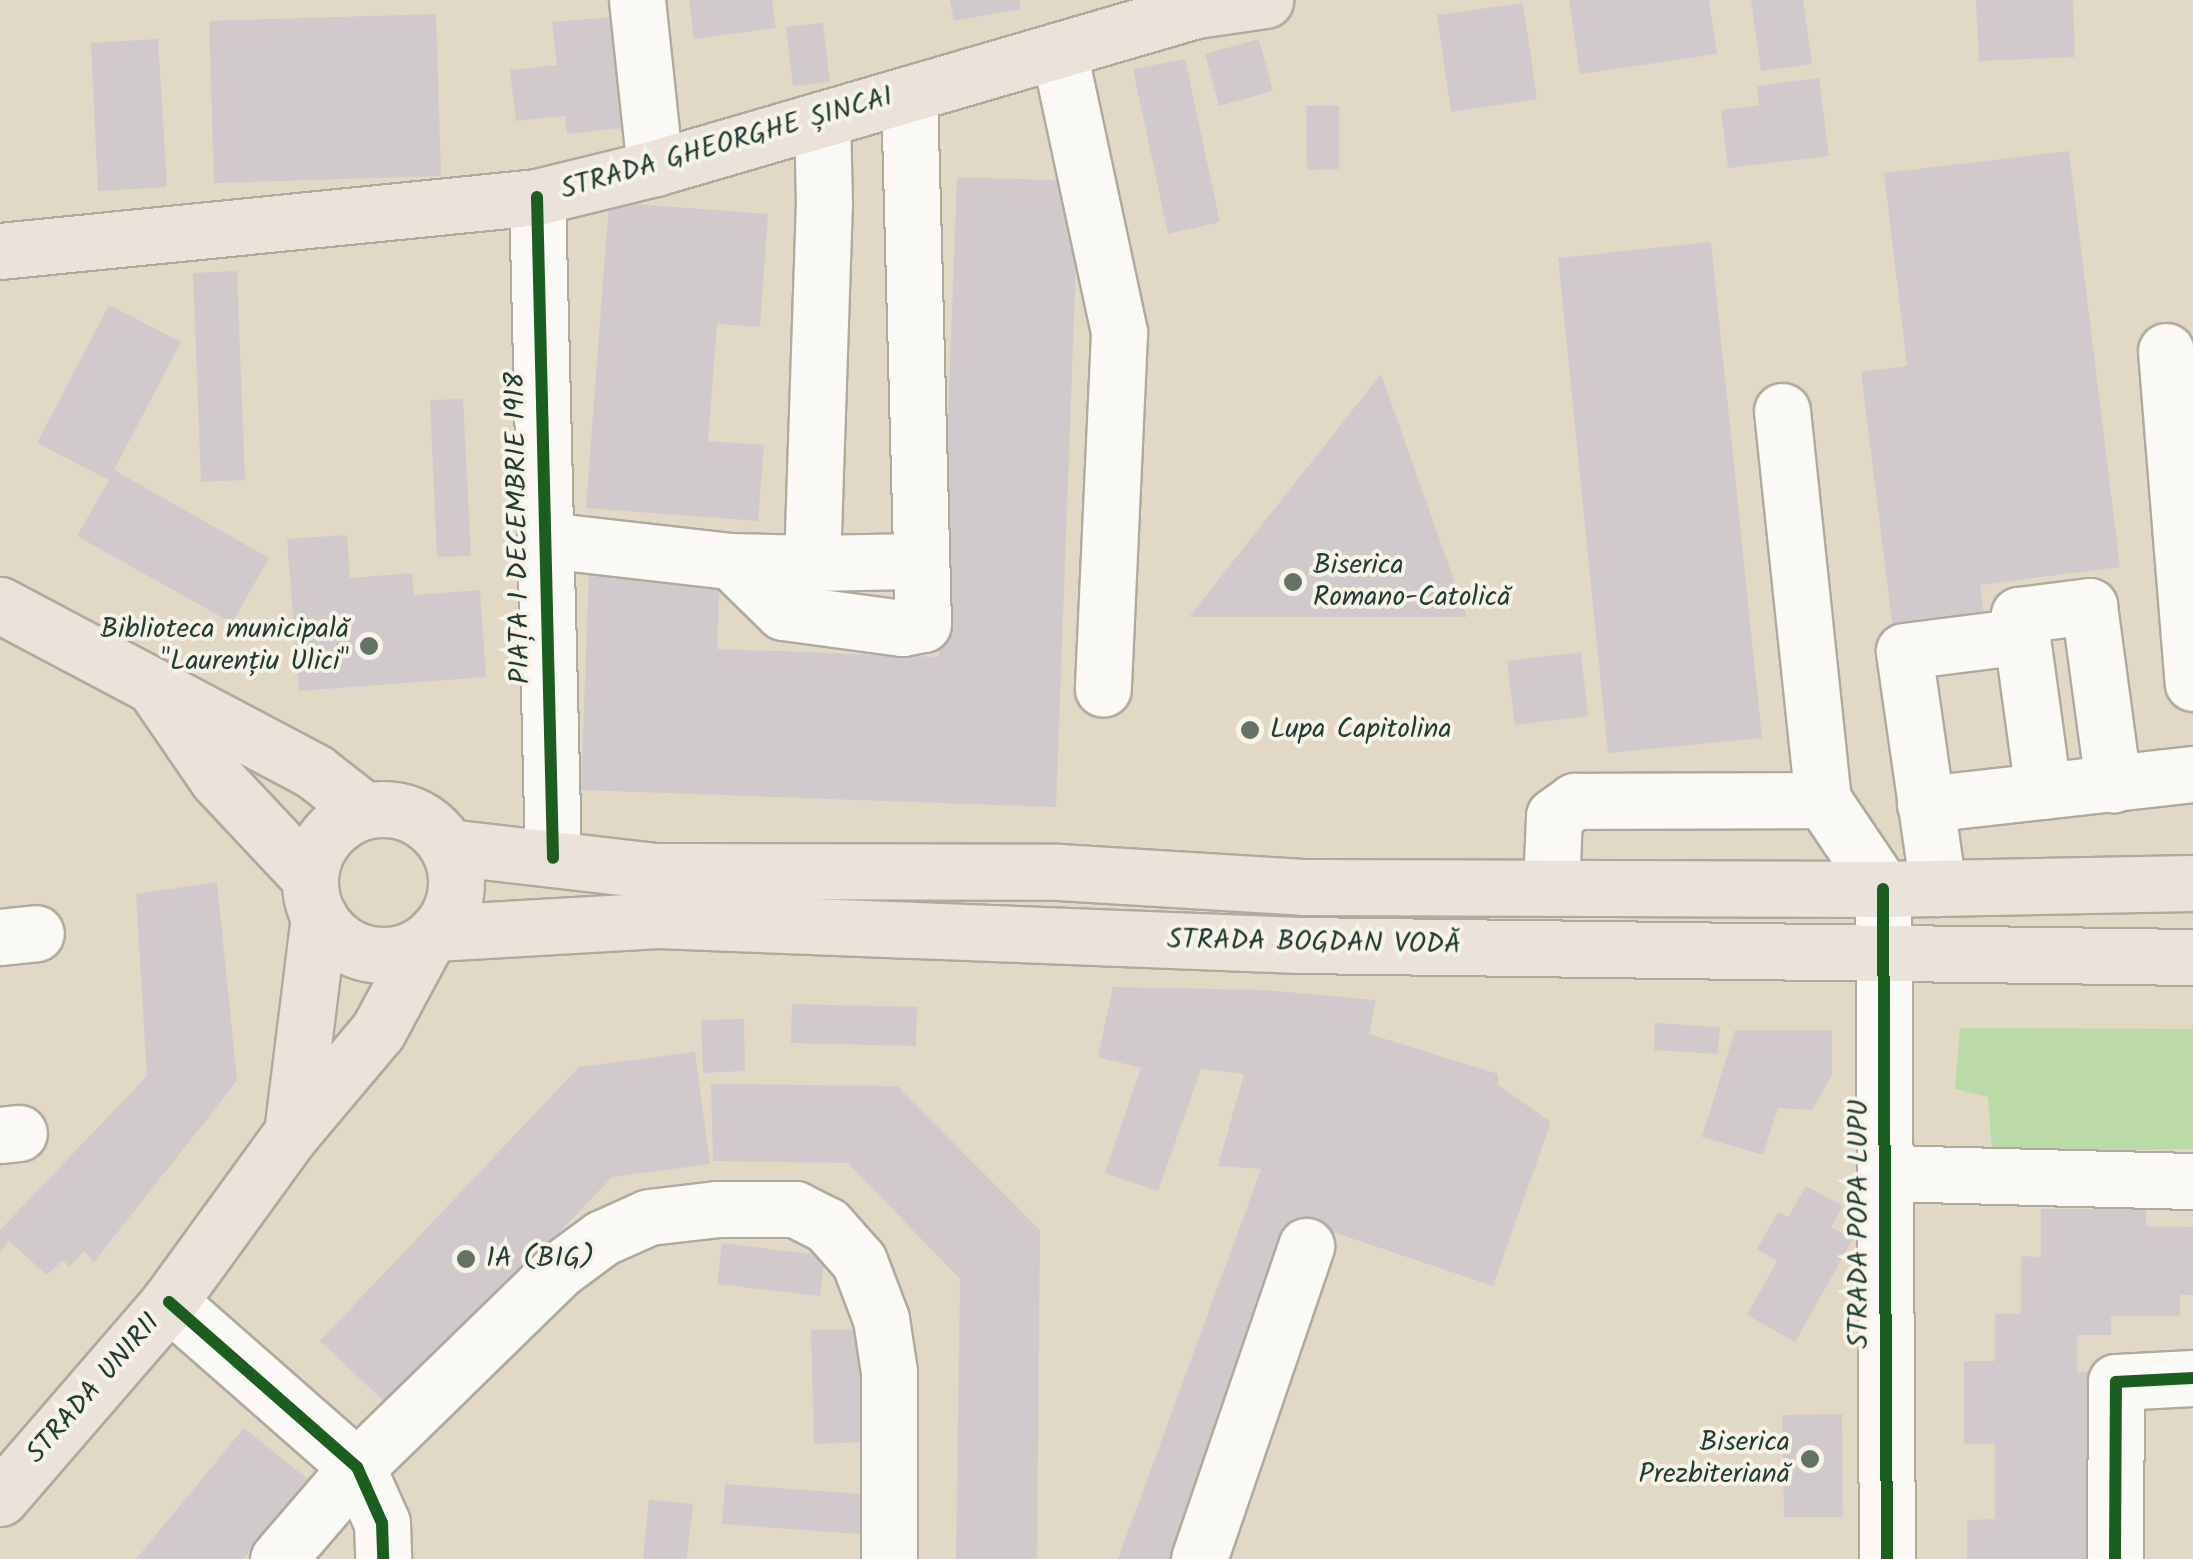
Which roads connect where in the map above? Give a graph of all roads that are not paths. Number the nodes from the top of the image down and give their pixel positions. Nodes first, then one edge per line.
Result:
1 (637, 0) edge
2 (1264, 0) edge
3 (1059, 52) junction
4 (909, 94) junction
5 (822, 120) junction
6 (655, 168) junction
7 (537, 197) junction
8 (0, 252) edge
9 (2166, 351) dead end
10 (1782, 411) dead end
11 (546, 540) junction
12 (730, 561) junction
13 (922, 561) junction
14 (812, 563) junction
15 (0, 605) edge
16 (2022, 636) junction
17 (2193, 682) edge
18 (156, 690) junction
19 (1103, 690) dead end
20 (2193, 774) edge
21 (2113, 784) junction
22 (2043, 791) junction
23 (1823, 800) junction
24 (1925, 804) junction
25 (365, 812) junction
26 (448, 847) junction
27 (553, 858) junction
28 (2193, 883) edge
29 (1551, 888) junction
30 (1938, 888) junction
31 (1883, 889) junction
32 (314, 897) junction
33 (430, 938) junction
34 (1884, 952) junction
35 (2193, 957) edge
36 (292, 1133) junction
37 (1886, 1174) junction
38 (2193, 1181) edge
39 (1306, 1246) dead end
40 (169, 1302) junction
41 (2193, 1378) edge
42 (357, 1467) junction
43 (0, 1498) edge
44 (278, 1559) edge
45 (383, 1559) edge
46 (889, 1559) edge
47 (1199, 1559) edge
48 (1887, 1559) edge
49 (2115, 1559) edge

1 - 6 street
2 - 3 main road, STRADA GHEORGHE ȘINCAI
3 - 4 main road, STRADA GHEORGHE ȘINCAI
3 - 19 street
4 - 5 main road, STRADA GHEORGHE ȘINCAI
4 - 13 street
5 - 6 main road, STRADA GHEORGHE ȘINCAI
5 - 14 street
6 - 7 main road, STRADA GHEORGHE ȘINCAI
7 - 8 main road, STRADA GHEORGHE ȘINCAI
7 - 11 street, PIAȚA 1 DECEMBRIE 1918
9 - 17 street
10 - 23 street
11 - 12 street, PIAȚA 1 DECEMBRIE 1918
11 - 27 street, PIAȚA 1 DECEMBRIE 1918
12 - 13 street
12 - 14 street, PIAȚA 1 DECEMBRIE 1918
13 - 14 street, PIAȚA 1 DECEMBRIE 1918
15 - 18 main road
16 - 21 street
16 - 22 street
16 - 24 street
18 - 25 main road
18 - 32 main road
20 - 21 street
21 - 22 street
22 - 24 street
23 - 29 street
23 - 31 street
24 - 30 street
25 - 26 main road
25 - 32 main road
26 - 27 main road, STRADA BOGDAN VODĂ
26 - 33 main road
27 - 29 main road, STRADA BOGDAN VODĂ
28 - 30 main road, STRADA BOGDAN VODĂ
29 - 31 main road, STRADA BOGDAN VODĂ
30 - 31 main road, STRADA BOGDAN VODĂ
31 - 34 street, STRADA POPA LUPU
32 - 33 main road
32 - 36 main road, STRADA UNIRII
33 - 34 main road, STRADA BOGDAN VODĂ
33 - 36 main road, STRADA UNIRII
34 - 35 main road, STRADA BOGDAN VODĂ
34 - 37 street, STRADA POPA LUPU
36 - 40 main road, STRADA UNIRII
37 - 38 street
37 - 48 street, STRADA POPA LUPU
39 - 47 street
40 - 42 street
40 - 43 main road, STRADA UNIRII
41 - 49 street
42 - 44 street
42 - 45 street
42 - 46 street

